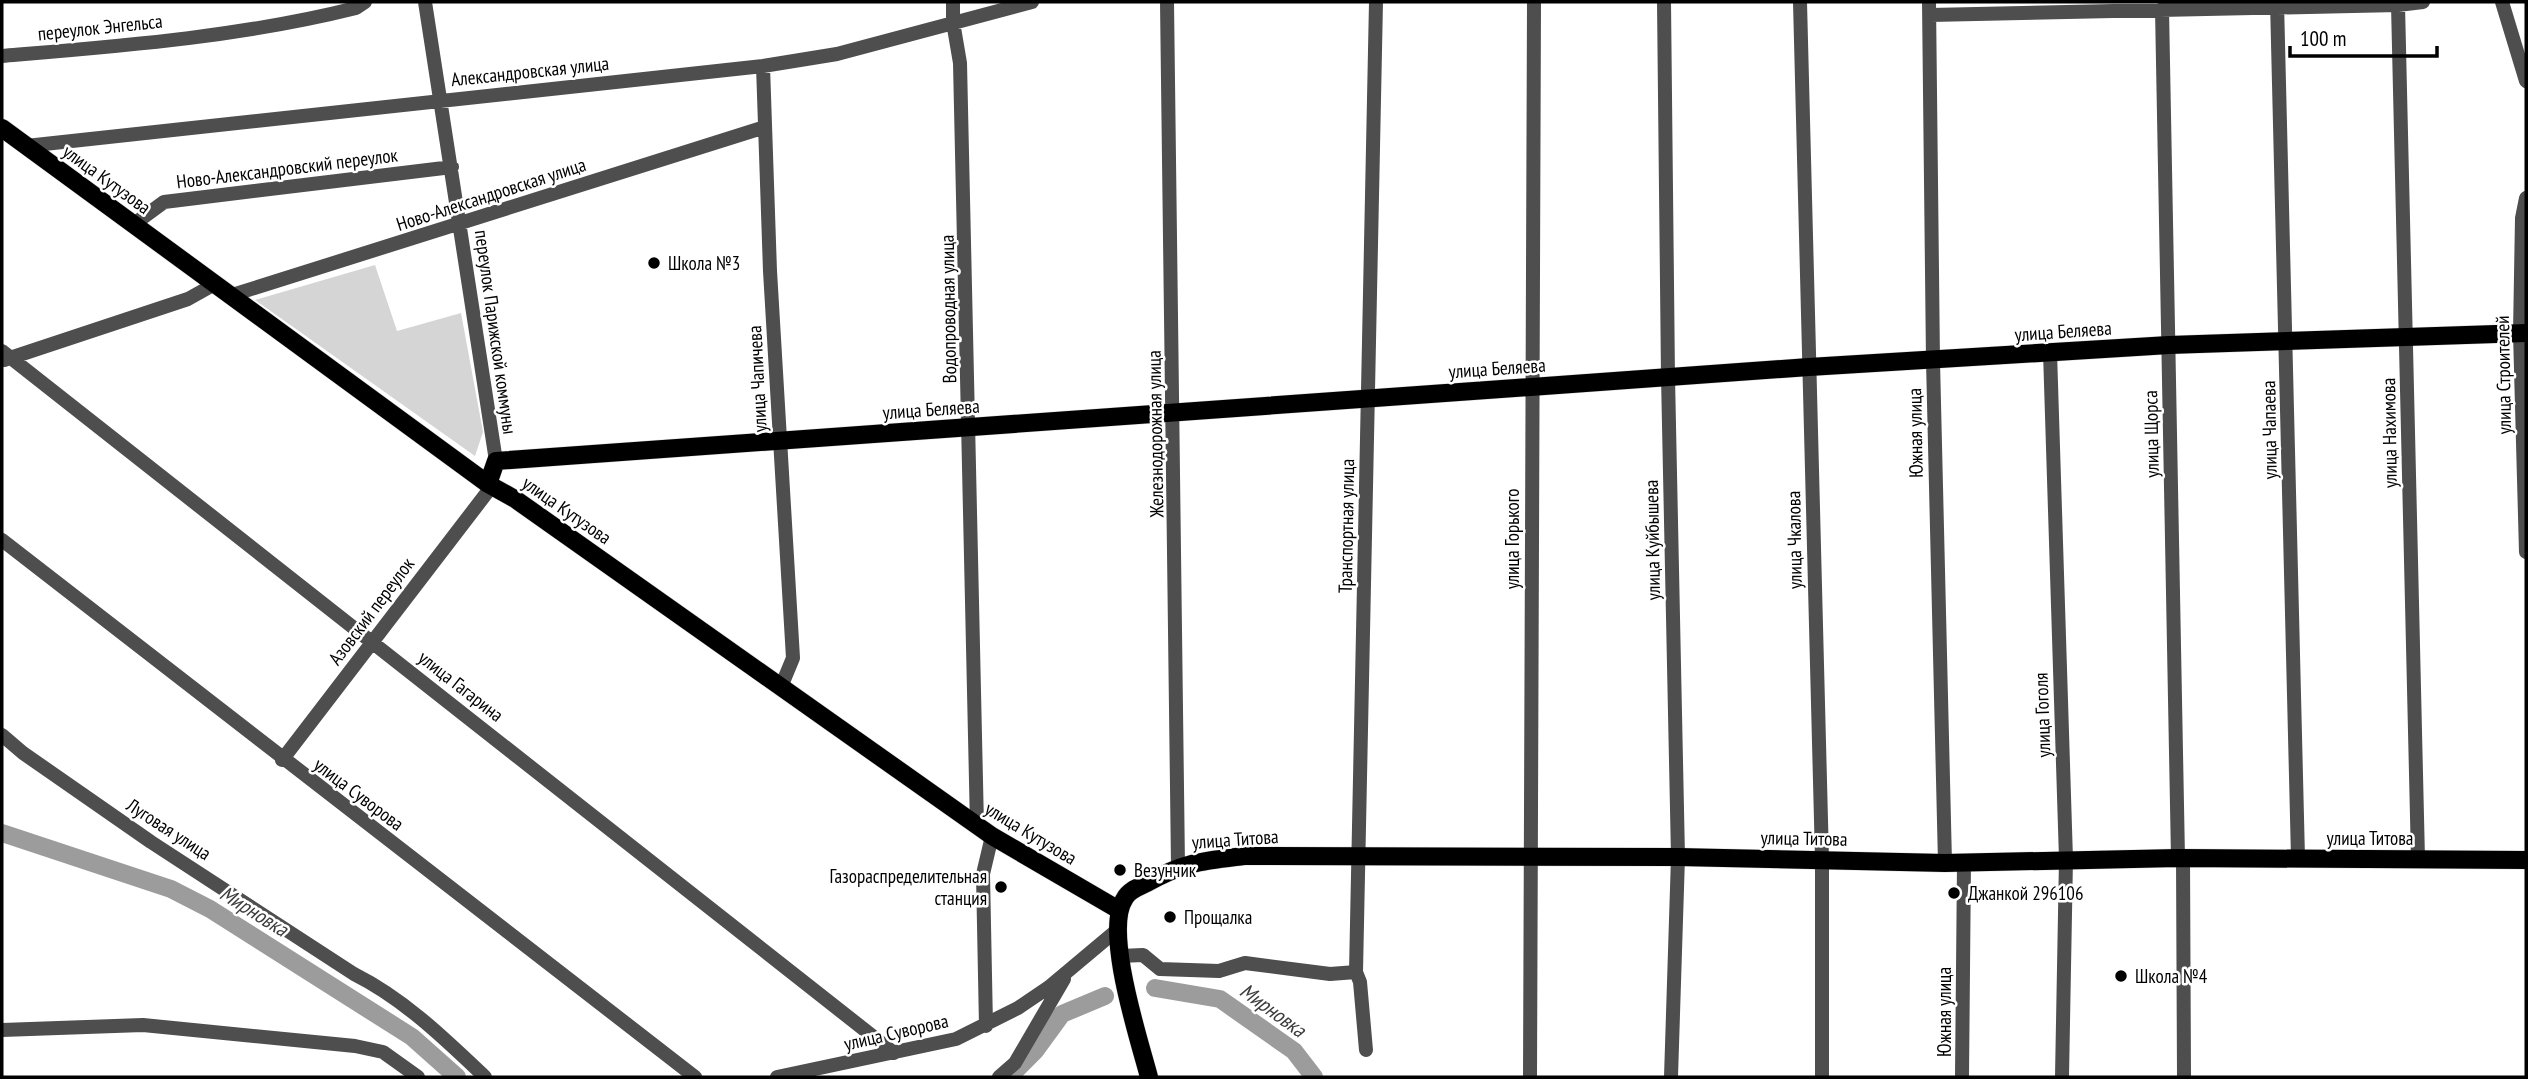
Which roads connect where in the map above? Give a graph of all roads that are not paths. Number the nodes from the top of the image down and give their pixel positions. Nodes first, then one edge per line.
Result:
1 (365, 2) edge
2 (425, 2) edge
3 (953, 2) edge
4 (1032, 2) edge
5 (1167, 2) edge
6 (1376, 2) edge
7 (1534, 2) edge
8 (1664, 2) edge
9 (1800, 2) edge
10 (2423, 2) edge
11 (2502, 2) edge
12 (2277, 4) edge
13 (2398, 5) junction
14 (1929, 8) edge
15 (2162, 9) junction
16 (953, 22) junction
17 (2, 56) edge
18 (763, 66) junction
19 (2526, 81) edge
20 (441, 99) junction
21 (765, 127) junction
22 (2, 128) edge
23 (26, 146) junction
24 (452, 167) junction
25 (2526, 198) edge
26 (134, 224) junction
27 (461, 225) junction
28 (213, 285) junction
29 (229, 296) junction
30 (2523, 333) edge
31 (2406, 338) junction
32 (2287, 343) junction
33 (2169, 345) junction
34 (2050, 352) junction
35 (4, 357) edge
36 (1933, 361) junction
37 (1809, 367) junction
38 (1668, 377) junction
39 (1533, 387) junction
40 (1368, 398) junction
41 (1174, 412) junction
42 (970, 427) junction
43 (779, 440) junction
44 (496, 461) junction
45 (490, 485) junction
46 (2, 540) edge
47 (2526, 552) edge
48 (373, 641) junction
49 (782, 687) junction
50 (2, 735) edge
51 (282, 760) junction
52 (985, 831) junction
53 (1358, 857) junction
54 (1678, 857) junction
55 (1532, 858) junction
56 (2180, 858) junction
57 (2298, 858) junction
58 (1822, 859) junction
59 (2066, 859) junction
60 (2418, 859) junction
61 (2526, 860) edge
62 (1964, 862) junction
63 (1945, 863) junction
64 (1178, 866) junction
65 (1119, 910) junction
66 (1117, 930) junction
67 (1120, 956) junction
68 (1070, 969) junction
69 (1356, 972) junction
70 (986, 1026) junction
71 (2, 1031) edge
72 (1366, 1050) dead end
73 (894, 1053) junction
74 (418, 1077) edge
75 (485, 1077) edge
76 (695, 1077) edge
77 (777, 1077) edge
78 (999, 1077) edge
79 (1149, 1077) edge
80 (1530, 1077) edge
81 (1671, 1077) edge
82 (1822, 1077) edge
83 (1962, 1077) edge
84 (2062, 1077) edge
85 (2184, 1077) edge

1 - 17 street, переулок Энгельса
2 - 20 street, переулок Парижской коммуны
3 - 16 street, Водопроводная улица
4 - 16 street, Александровская улица
5 - 41 street, Железнодорожная улица
6 - 40 street, Транспортная улица
7 - 39 street, улица Горького
8 - 38 street, улица Куйбышева
9 - 37 street, улица Чкалова
10 - 13 street
11 - 19 street
12 - 13 street
12 - 15 street
12 - 32 street, улица Чапаева
13 - 31 street, улица Нахимова
14 - 15 street
14 - 36 street, Южная улица
15 - 33 street, улица Щорса
16 - 18 street, Александровская улица
16 - 42 street, Водопроводная улица
18 - 20 street, Александровская улица
18 - 21 street, улица Чапичева
20 - 23 street, Александровская улица
20 - 24 street, переулок Парижской коммуны
21 - 27 street, Ново-Александровская улица
21 - 43 street, улица Чапичева
22 - 23 main road, улица Кутузова
23 - 26 main road, улица Кутузова
24 - 26 street, Ново-Александровский переулок
24 - 27 street, переулок Парижской коммуны
25 - 30 street, улица Строителей
26 - 28 main road, улица Кутузова
27 - 29 street, Ново-Александровская улица
27 - 44 street, переулок Парижской коммуны
28 - 29 main road, улица Кутузова
28 - 35 street
29 - 45 main road, улица Кутузова
30 - 31 main road, улица Беляева
30 - 47 street, улица Строителей
31 - 32 main road, улица Беляева
31 - 60 street, улица Нахимова
32 - 33 main road, улица Беляева
32 - 57 street, улица Чапаева
33 - 34 main road, улица Беляева
33 - 56 street, улица Щорса
34 - 36 main road, улица Беляева
34 - 59 street, улица Гоголя
35 - 48 street, улица Гагарина
36 - 37 main road, улица Беляева
36 - 63 street, Южная улица
37 - 38 main road, улица Беляева
37 - 58 street, улица Чкалова
38 - 39 main road, улица Беляева
38 - 54 street, улица Куйбышева
39 - 40 main road, улица Беляева
39 - 55 street, улица Горького
40 - 41 main road, улица Беляева
40 - 53 street, Транспортная улица
41 - 42 main road, улица Беляева
41 - 64 street, Железнодорожная улица
42 - 43 main road, улица Беляева
42 - 52 street, Водопроводная улица
43 - 44 main road, улица Беляева
43 - 49 street, улица Чапичева
44 - 45 main road
45 - 48 street, Азовский переулок
45 - 49 main road, улица Кутузова
46 - 51 street, улица Суворова
48 - 51 street, Азовский переулок
48 - 73 street, улица Гагарина
49 - 52 main road, улица Кутузова
50 - 75 street, Луговая улица
51 - 76 street, улица Суворова
52 - 65 main road, улица Кутузова
52 - 70 street, Водопроводная улица
53 - 55 main road, улица Титова
53 - 64 main road, улица Титова
53 - 69 street, Транспортная улица
54 - 55 main road, улица Титова
54 - 58 main road, улица Титова
54 - 81 street, улица Куйбышева
55 - 80 street, улица Горького
56 - 57 main road, улица Титова
56 - 59 main road, улица Титова
56 - 85 street, улица Щорса
57 - 60 main road, улица Титова
58 - 63 main road, улица Титова
58 - 82 street, улица Чкалова
59 - 62 main road, улица Титова
59 - 84 street, улица Гоголя
60 - 61 main road, улица Титова
62 - 63 main road, улица Титова
62 - 83 street, Южная улица
64 - 65 main road, улица Титова
65 - 66 main road
66 - 67 main road
66 - 68 street, улица Суворова
67 - 69 street
67 - 79 main road
68 - 70 street, улица Суворова
68 - 78 street
69 - 72 street, Транспортная улица
70 - 73 street, улица Суворова
71 - 74 street
73 - 77 street, улица Суворова

